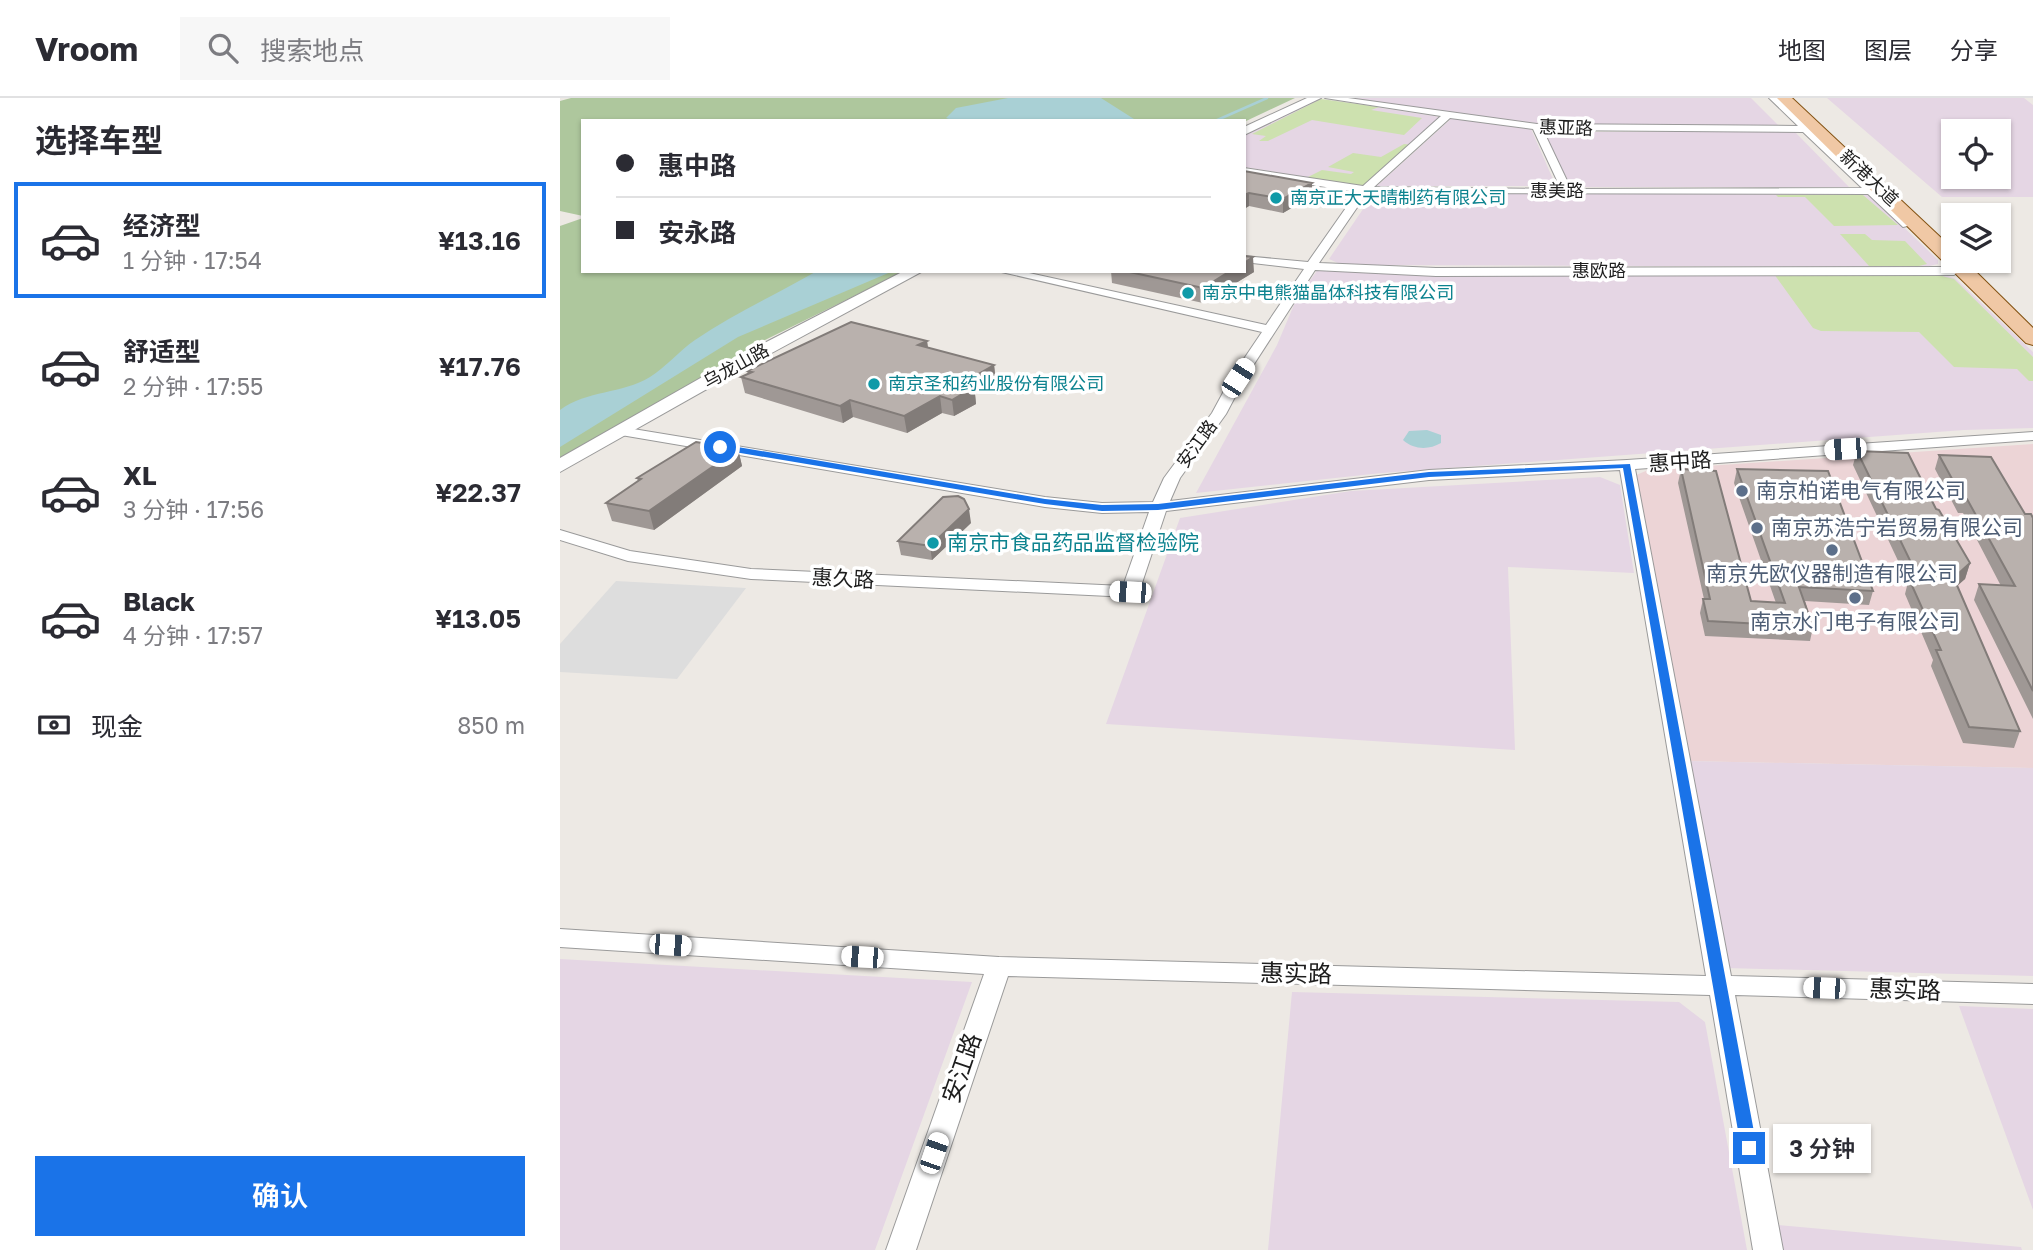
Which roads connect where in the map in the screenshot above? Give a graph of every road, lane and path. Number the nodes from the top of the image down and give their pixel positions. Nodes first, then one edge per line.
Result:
1 (1316, 98) edge
2 (1329, 98) edge
3 (1773, 98) edge
4 (1784, 98) edge
5 (1801, 98) edge
6 (1447, 116) junction
7 (1537, 127) junction
8 (1805, 129) junction
9 (1246, 131) edge
10 (1246, 171) edge
11 (1366, 190) junction
12 (1567, 191) junction
13 (1871, 191) junction
14 (1941, 227) edge
15 (1941, 251) edge
16 (1941, 253) edge
17 (1246, 259) edge
18 (1941, 264) edge
19 (1311, 266) junction
20 (912, 273) edge
21 (1012, 273) edge
22 (1962, 273) edge
23 (1963, 273) edge
24 (1991, 273) edge
25 (2015, 294) dead end
26 (1269, 330) junction
27 (2033, 339) edge
28 (2033, 348) edge
29 (621, 431) junction
30 (2033, 436) edge
31 (560, 466) edge
32 (1627, 466) junction
33 (1158, 507) junction
34 (560, 535) edge
35 (1130, 592) joint
36 (560, 938) edge
37 (999, 966) junction
38 (1719, 985) junction
39 (2033, 994) edge
40 (901, 1250) edge
41 (1768, 1250) edge

1 - 9 street
2 - 6 street, 惠亚路
3 - 8 street
4 - 15 main road, 新港大道
5 - 14 main road, 新港大道
6 - 7 street, 惠亚路
6 - 11 street, 安江路
7 - 8 street, 惠亚路
7 - 12 street
8 - 13 street
10 - 11 street, 惠美路
11 - 12 street, 惠美路
11 - 19 street, 安江路
12 - 13 street, 惠美路
13 - 16 street
17 - 19 street, 惠欧路
18 - 19 street, 惠欧路
19 - 26 street, 安江路
20 - 29 street, 乌龙山路
21 - 26 street
22 - 28 street
23 - 27 main road, 新港大道
24 - 25 main road
26 - 33 street, 安江路
29 - 31 street, 乌龙山路
29 - 33 street, 惠中路
30 - 32 street, 惠中路
32 - 33 street, 惠中路
32 - 38 street
33 - 35 street, 安江路
34 - 35 street, 惠久路
36 - 37 street, 惠实路
37 - 38 street, 惠实路
37 - 40 street, 安江路
38 - 39 street, 惠实路
38 - 41 street

